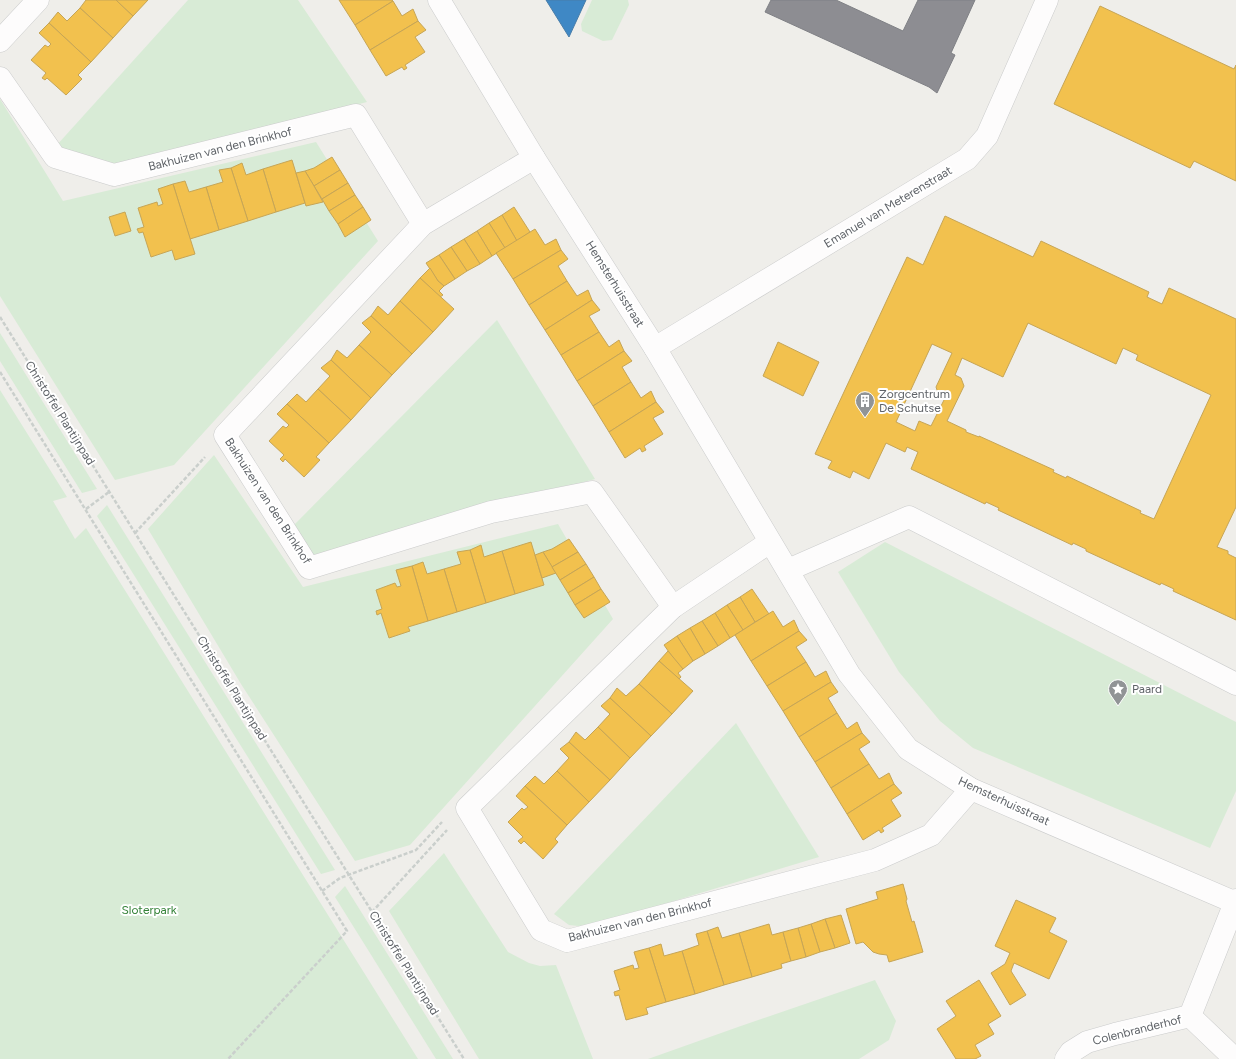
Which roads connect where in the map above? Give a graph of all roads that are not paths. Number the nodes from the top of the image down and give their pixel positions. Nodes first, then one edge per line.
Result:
1 (38, 0) edge
2 (439, 0) edge
3 (1047, 0) edge
4 (0, 40) edge
5 (0, 78) edge
6 (534, 158) junction
7 (423, 224) junction
8 (656, 348) junction
9 (770, 542) junction
10 (788, 570) junction
11 (673, 607) junction
12 (1236, 684) edge
13 (971, 789) junction
14 (1236, 902) edge
15 (1190, 1016) junction
16 (1066, 1059) edge
17 (1235, 1059) edge

1 - 4 street
2 - 6 street, Hemsterhuisstraat
3 - 8 street, Emanuel van Meterenstraat
5 - 7 street, Bakhuizen van den Brinkhof
6 - 7 street, Bakhuizen van den Brinkhof
6 - 8 street, Hemsterhuisstraat
7 - 11 street, Bakhuizen van den Brinkhof
8 - 9 street, Hemsterhuisstraat
9 - 10 street, Hemsterhuisstraat
9 - 11 street
10 - 12 street
10 - 13 street, Hemsterhuisstraat
11 - 13 street, Bakhuizen van den Brinkhof
13 - 14 street, Hemsterhuisstraat
14 - 15 street, Colenbranderhof
15 - 16 street, Colenbranderhof
15 - 17 street, Colenbranderhof

